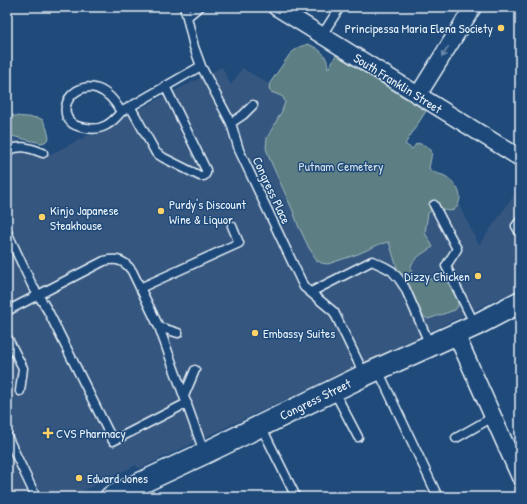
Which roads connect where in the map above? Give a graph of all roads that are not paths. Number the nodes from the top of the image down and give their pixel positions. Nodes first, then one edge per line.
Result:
1 (184, 7) edge
2 (199, 7) edge
3 (276, 7) edge
4 (340, 7) edge
5 (473, 7) edge
6 (187, 17) junction
7 (322, 35) junction
8 (201, 66) junction
9 (165, 86) junction
10 (418, 95) junction
11 (253, 105) dead end
12 (130, 106) junction
13 (121, 112) junction
14 (231, 122) junction
15 (7, 151) edge
16 (43, 153) dead end
17 (518, 154) edge
18 (434, 205) dead end
19 (520, 221) edge
20 (232, 226) dead end
21 (7, 232) edge
22 (520, 233) edge
23 (140, 288) junction
24 (311, 292) junction
25 (39, 295) junction
26 (520, 302) edge
27 (7, 311) edge
28 (476, 325) junction
29 (159, 327) junction
30 (178, 333) dead end
31 (456, 334) junction
32 (7, 337) edge
33 (431, 346) junction
34 (195, 370) dead end
35 (371, 372) junction
36 (334, 390) junction
37 (20, 391) dead end
38 (186, 400) junction
39 (493, 417) junction
40 (261, 426) junction
41 (7, 436) edge
42 (358, 437) dead end
43 (456, 438) dead end
44 (205, 453) junction
45 (520, 477) edge
46 (118, 496) edge
47 (36, 497) edge
48 (296, 497) edge
49 (438, 497) edge

1 - 6 lane, Congress Place
2 - 6 lane
3 - 7 street, South Franklin Street
4 - 7 lane
5 -> 10 street
6 - 8 lane, Congress Place
7 - 10 street, South Franklin Street
8 - 9 lane
8 - 14 lane, Congress Place
9 - 12 lane
9 - 12 lane
10 - 17 street, South Franklin Street
11 - 14 lane
12 - 13 lane
13 - 13 lane
14 - 24 lane, Congress Place
15 - 16 lane
18 - 28 lane
19 - 22 lane
20 - 23 lane
21 - 25 lane
23 - 25 lane
23 - 29 lane
24 - 33 lane
24 - 35 lane, Congress Place
25 - 27 lane
25 - 38 lane
26 - 28 street, Congress Street
28 - 31 street, Congress Street
29 - 30 lane
29 - 38 lane
31 - 33 street, Congress Street
31 - 39 street
32 - 37 lane
33 - 35 street, Congress Street
34 - 38 lane
35 - 36 street, Congress Street
35 - 49 lane, Congress Place
36 - 40 street, Congress Street
36 - 42 lane
38 - 44 lane
39 - 43 lane
39 - 45 street
40 - 44 street, Congress Street
40 - 48 lane
41 - 47 lane
44 - 46 street, Congress Street

